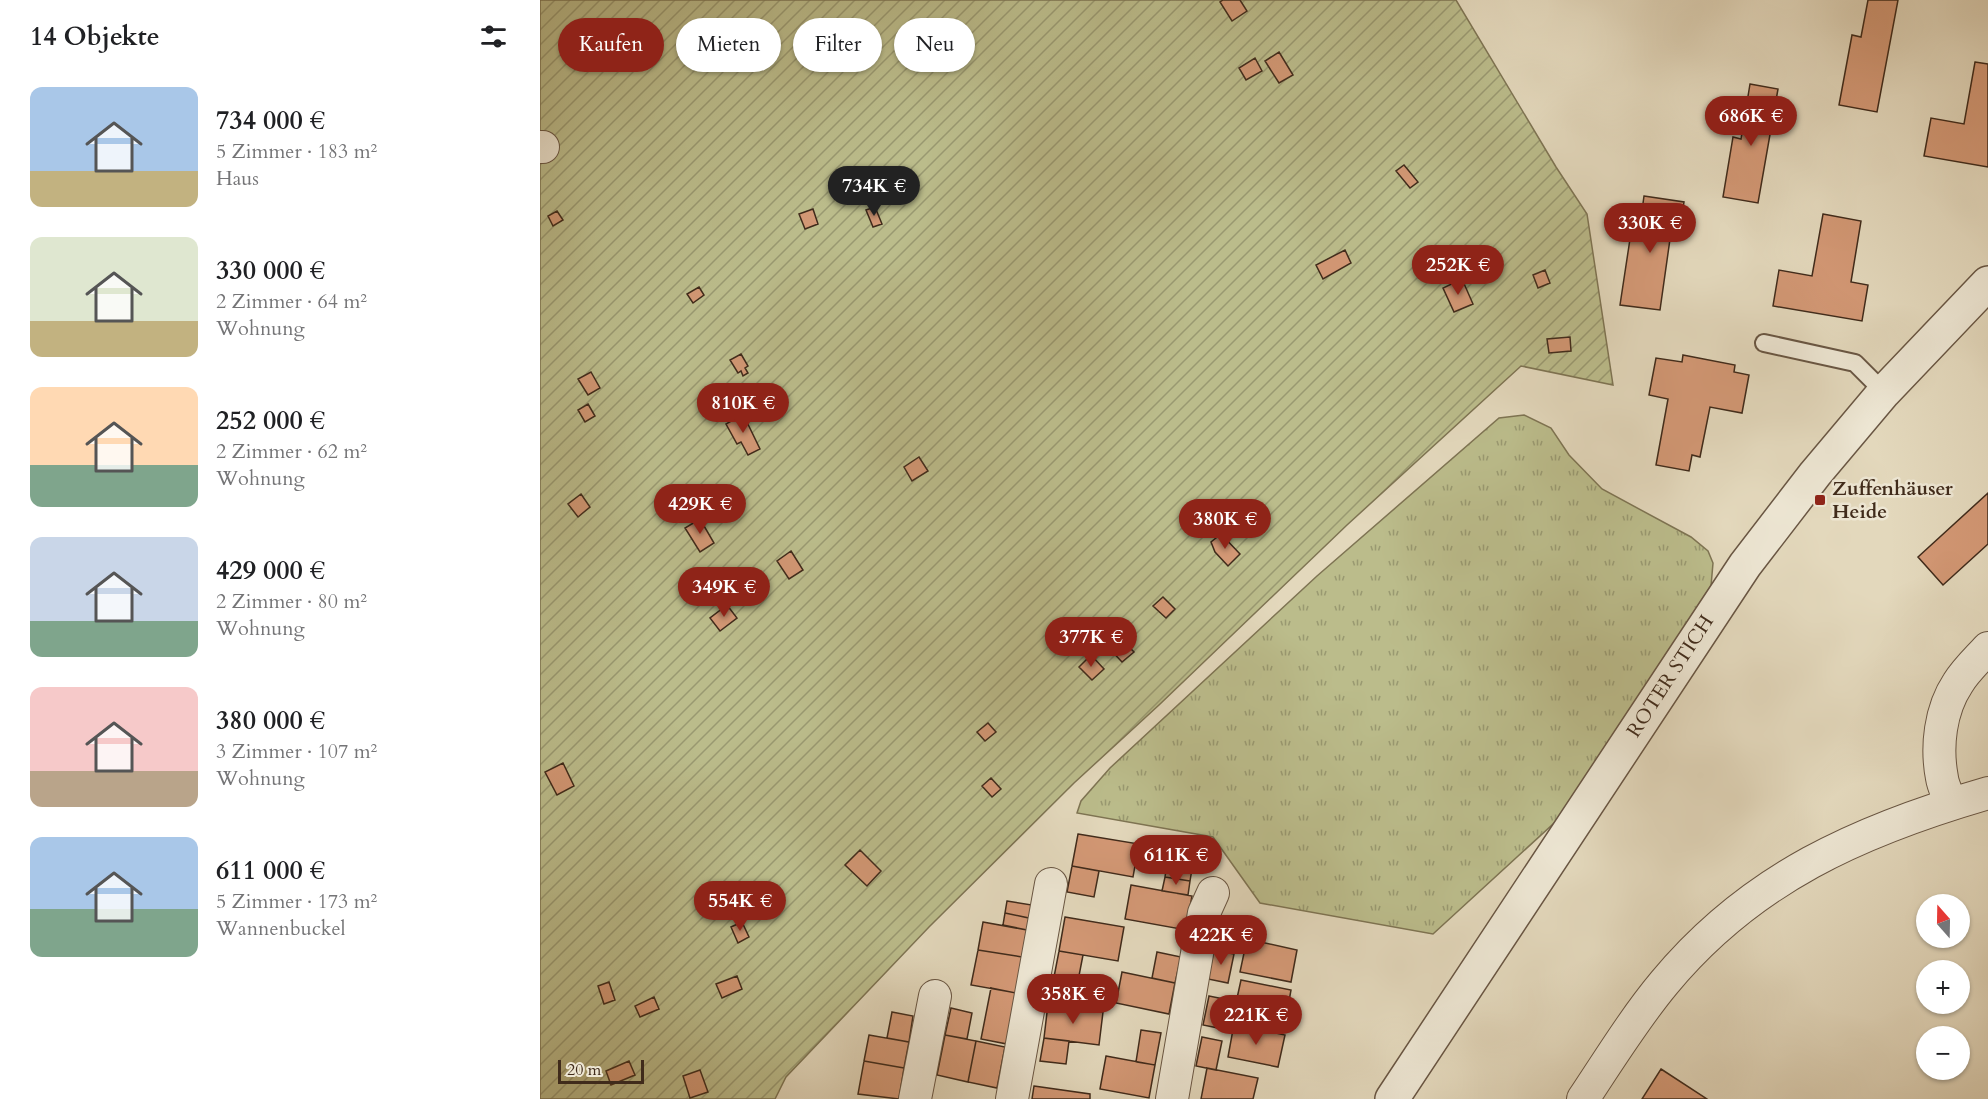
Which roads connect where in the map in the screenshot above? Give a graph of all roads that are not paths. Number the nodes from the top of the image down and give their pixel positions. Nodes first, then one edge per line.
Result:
1 (1988, 283) edge
2 (1764, 343) dead end
3 (1884, 392) junction
4 (1988, 648) edge
5 (1988, 793) edge
6 (1951, 804) junction
7 (1051, 884) dead end
8 (1213, 893) dead end
9 (935, 996) dead end
10 (915, 1099) edge
11 (1012, 1099) edge
12 (1172, 1099) edge
13 (1392, 1099) edge
14 (1583, 1099) edge

1 - 3 street, ROTER STICH
2 - 3 lane
3 - 13 street, ROTER STICH
4 - 6 street
5 - 6 street
6 - 14 street
7 - 11 street
8 - 12 street
9 - 10 street

